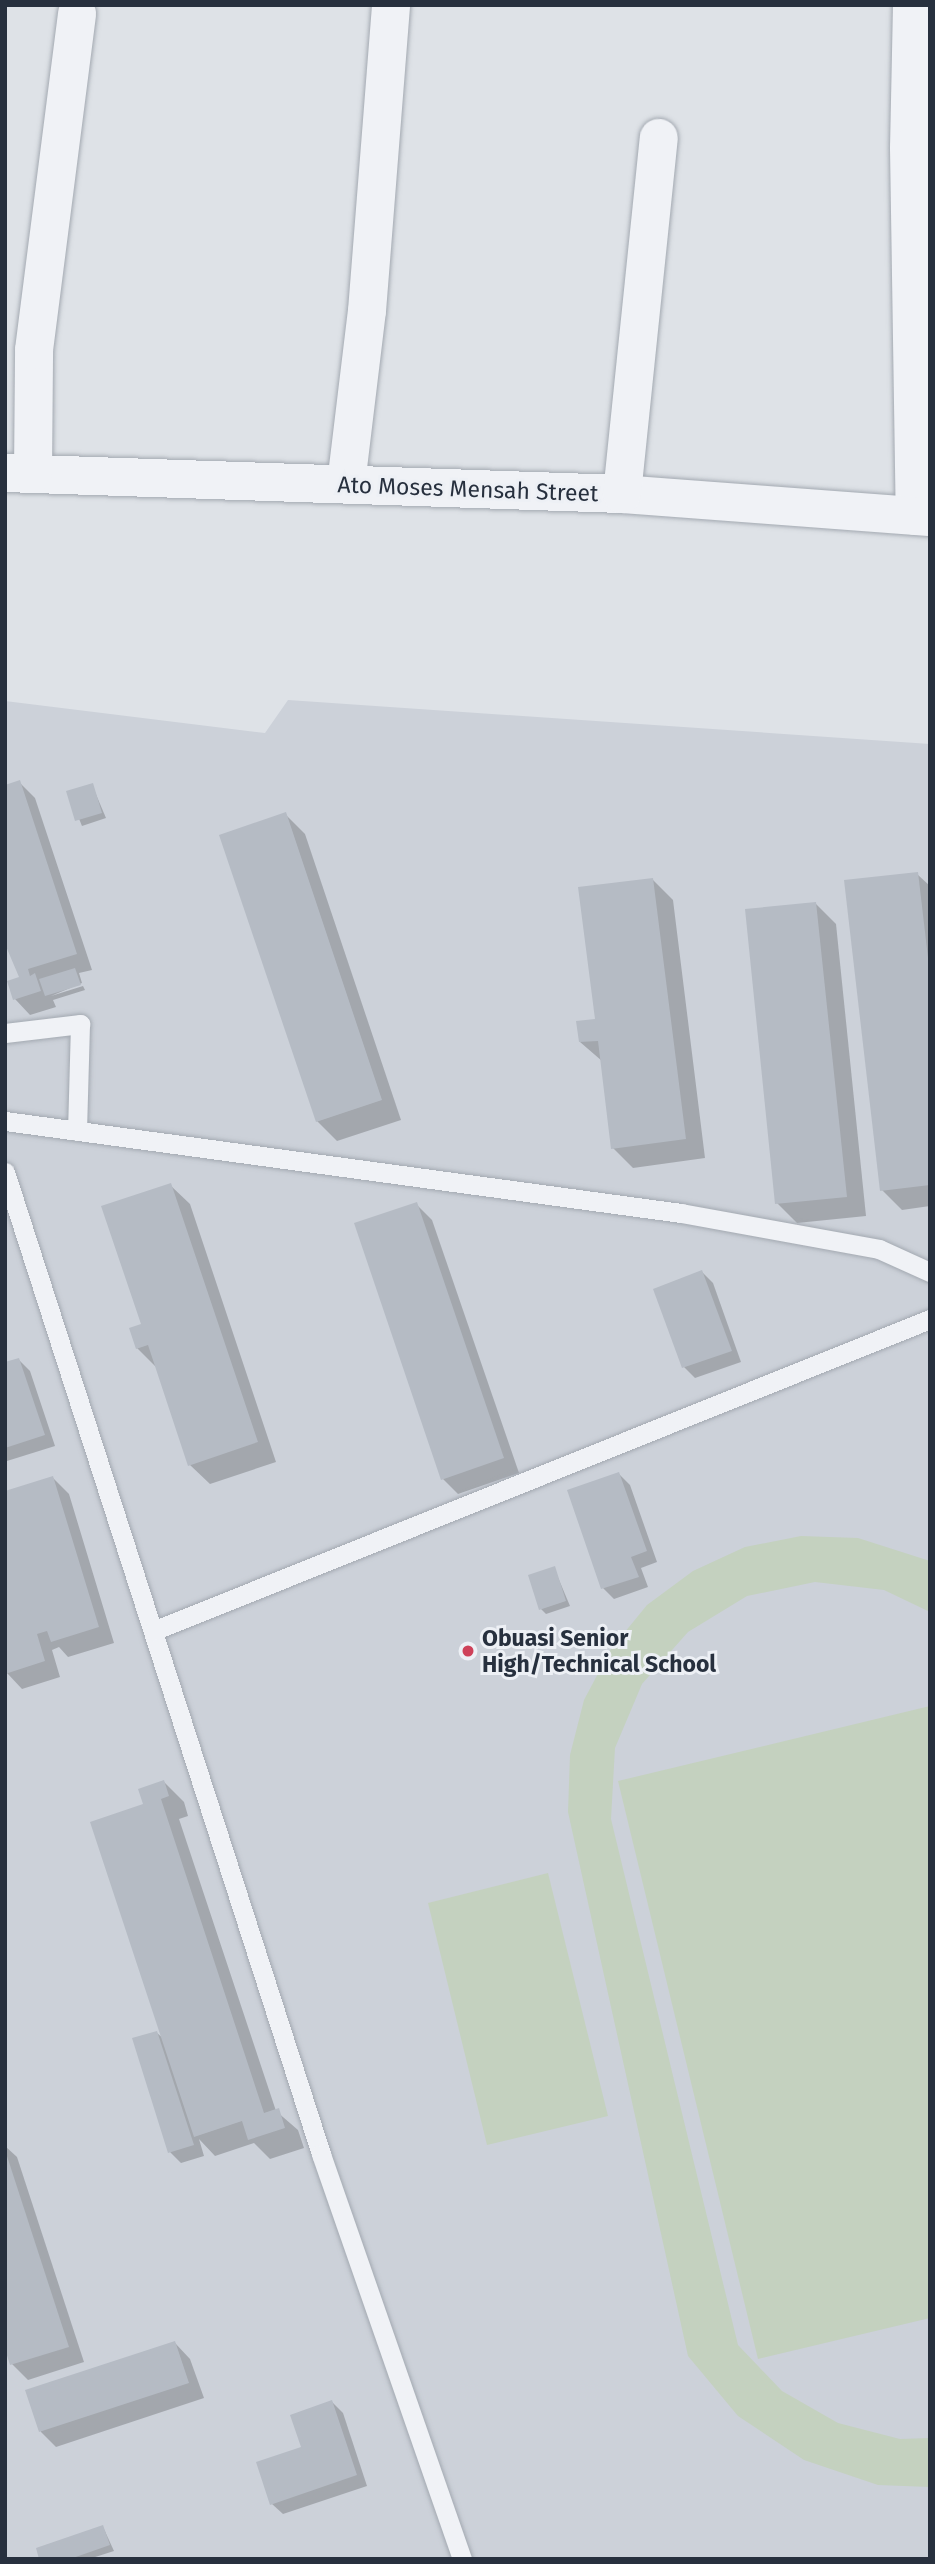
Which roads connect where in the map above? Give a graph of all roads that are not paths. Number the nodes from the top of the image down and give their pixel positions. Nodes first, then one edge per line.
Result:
1 (391, 5) edge
2 (912, 5) edge
3 (77, 14) dead end
4 (660, 138) dead end
5 (19, 473) edge
6 (346, 484) junction
7 (622, 494) junction
8 (922, 517) edge
9 (5, 1033) edge
10 (5, 1121) edge
11 (77, 1130) junction
12 (5, 1172) edge
13 (930, 1272) edge
14 (930, 1319) edge
15 (153, 1631) junction
16 (461, 2559) edge

1 - 6 street
2 - 8 street
3 - 5 street
4 - 7 street
5 - 6 street, Ato Moses Mensah Street
6 - 7 street, Ato Moses Mensah Street
7 - 8 street, Ato Moses Mensah Street
9 - 11 lane
10 - 11 lane
11 - 13 lane
12 - 15 lane
14 - 15 lane
15 - 16 lane

